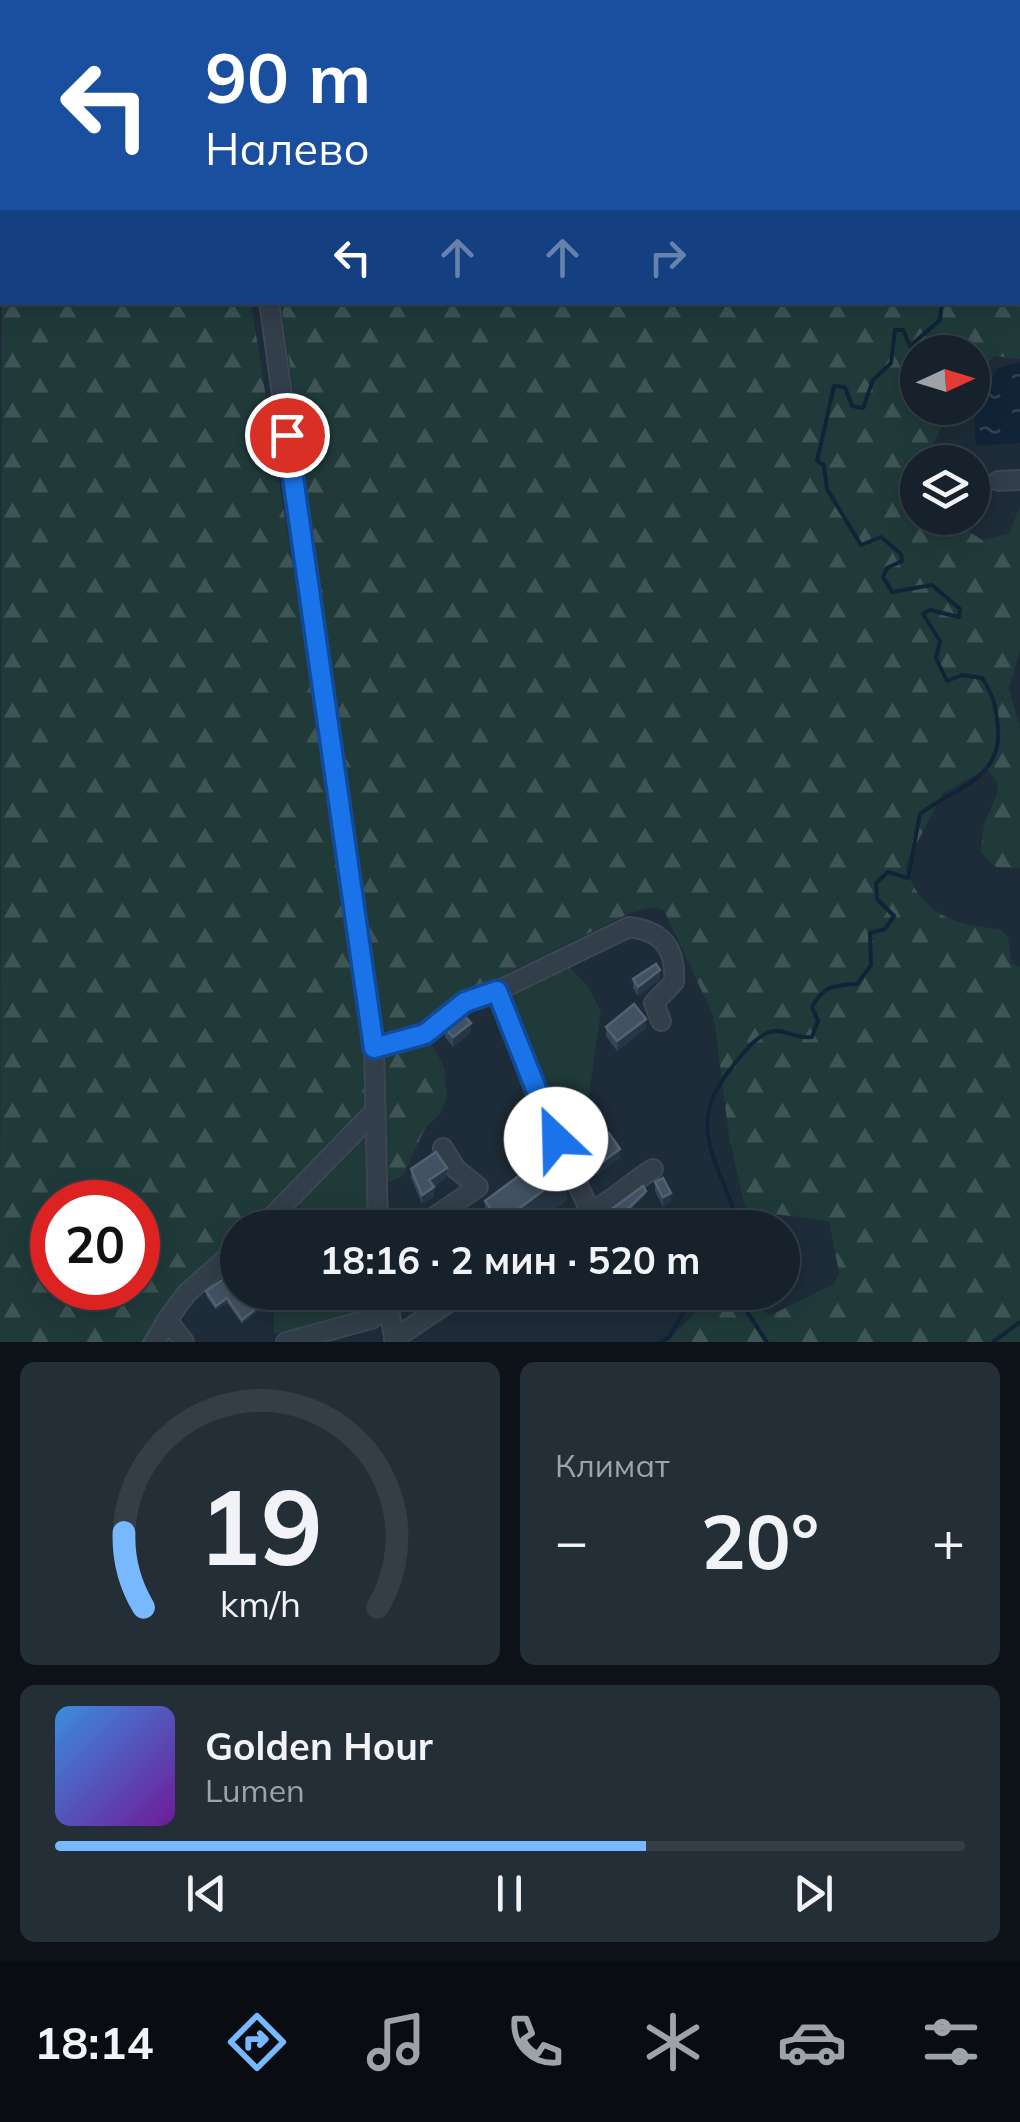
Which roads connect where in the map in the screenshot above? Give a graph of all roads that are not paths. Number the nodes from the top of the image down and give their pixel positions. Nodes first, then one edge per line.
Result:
1 (269, 305) edge
2 (1020, 480) edge
3 (998, 481) dead end
4 (497, 991) junction
5 (661, 1021) dead end
6 (374, 1048) junction
7 (373, 1113) junction
8 (443, 1148) dead end
9 (653, 1169) dead end
10 (280, 1210) edge
11 (377, 1210) edge
12 (444, 1210) edge
13 (574, 1210) edge
14 (599, 1210) edge
15 (220, 1264) edge
16 (379, 1310) edge
17 (389, 1310) edge
18 (438, 1310) edge
19 (167, 1320) junction
20 (394, 1340) edge
21 (155, 1342) edge
22 (184, 1342) edge
23 (286, 1342) edge

1 - 6 street
2 - 3 street
4 - 5 street
4 - 6 street
4 - 13 street
6 - 7 street
7 - 10 street
7 - 11 street
8 - 12 street
9 - 14 street
15 - 19 street
16 - 23 street
17 - 20 street
18 - 20 street
19 - 21 street
19 - 22 street

